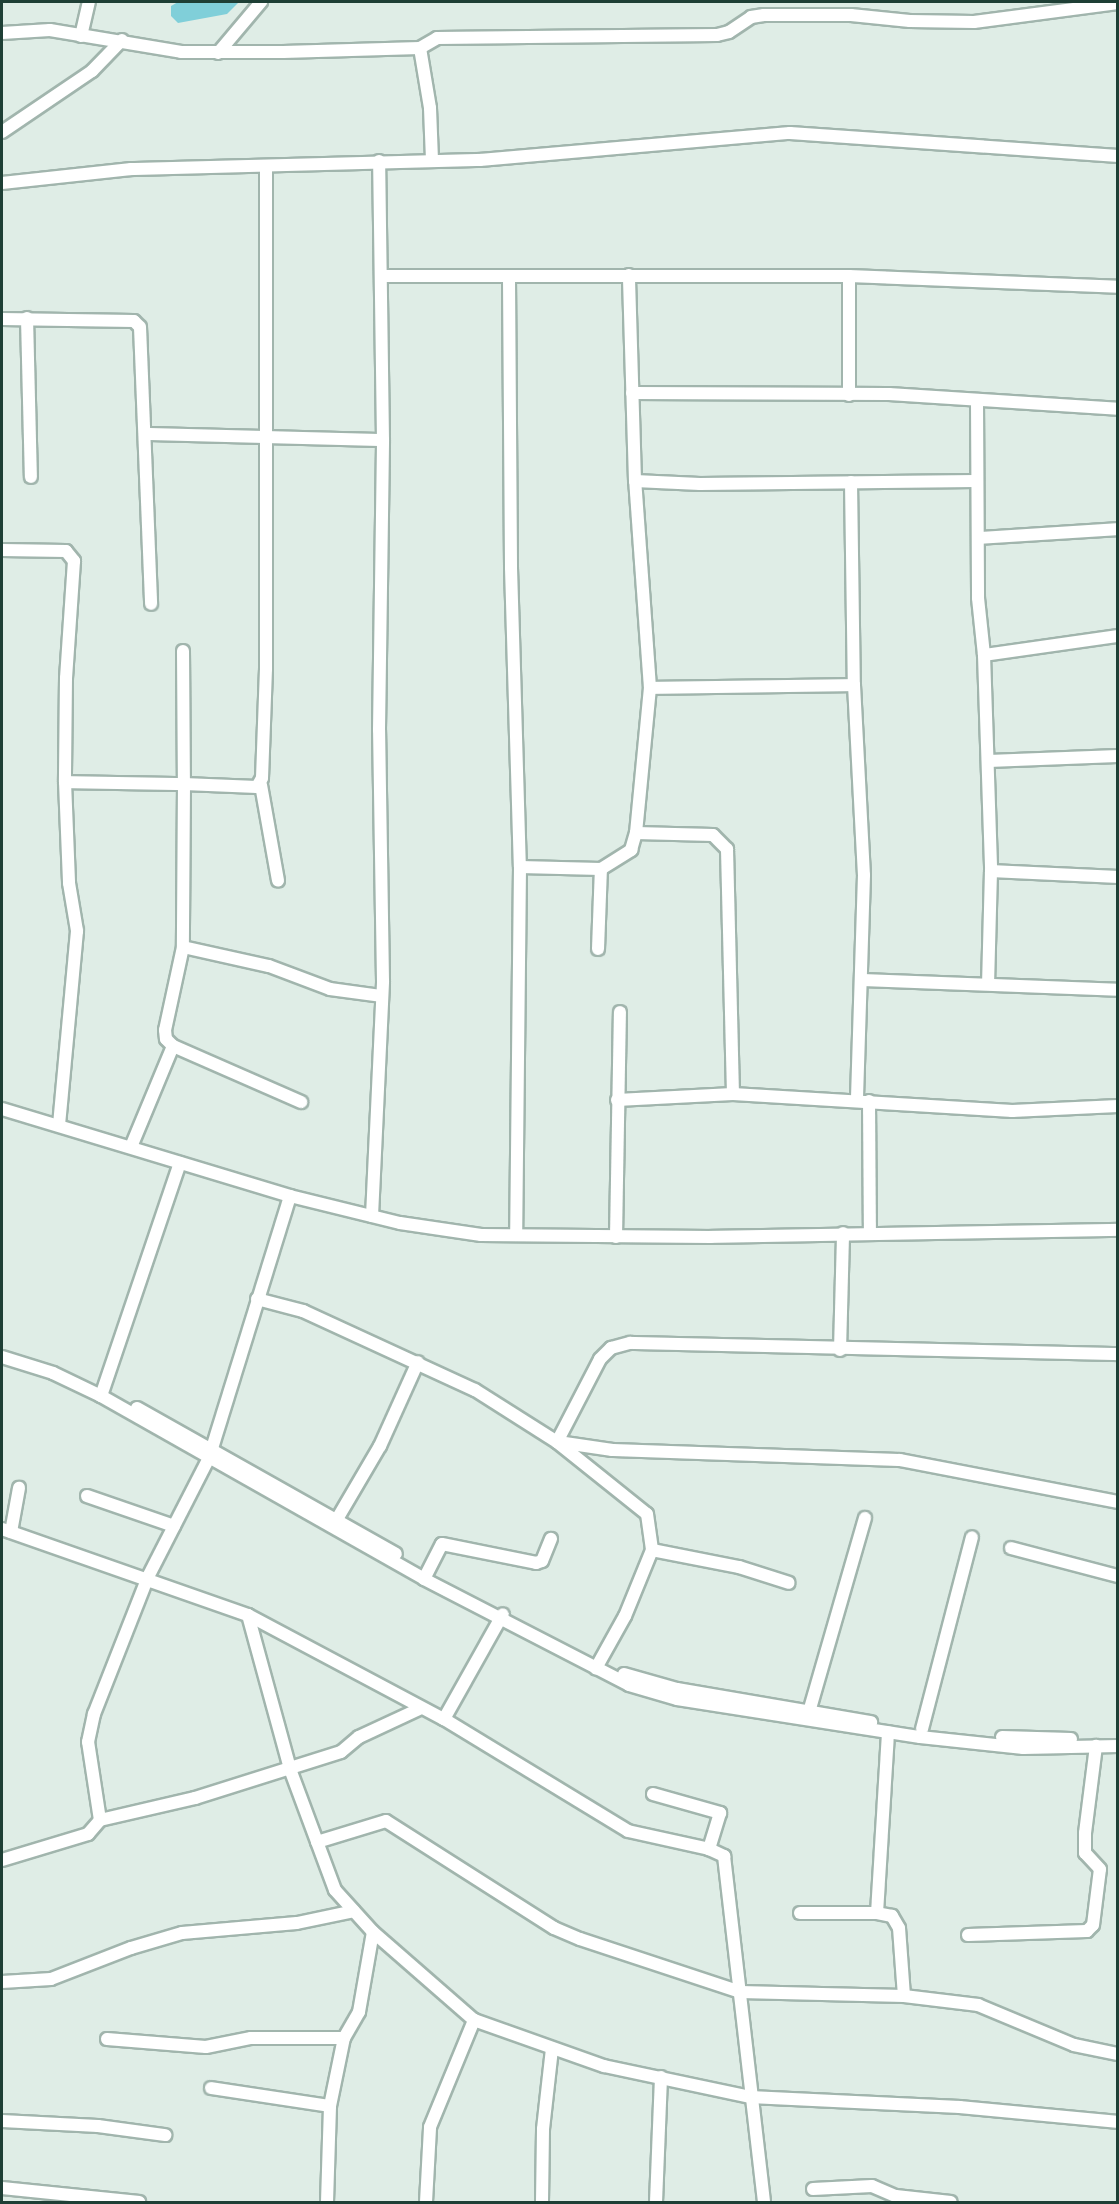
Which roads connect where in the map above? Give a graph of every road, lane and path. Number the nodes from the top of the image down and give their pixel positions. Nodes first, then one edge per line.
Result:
1 (89, 2) edge
2 (261, 2) edge
3 (1118, 3) edge
4 (2, 33) edge
5 (81, 36) junction
6 (122, 40) junction
7 (420, 48) junction
8 (218, 52) junction
9 (2, 132) edge
10 (1118, 156) edge
11 (379, 161) junction
12 (432, 161) junction
13 (266, 166) junction
14 (2, 183) edge
15 (629, 275) junction
16 (381, 276) junction
17 (849, 276) junction
18 (509, 279) junction
19 (1118, 287) edge
20 (27, 318) junction
21 (2, 319) edge
22 (632, 393) junction
23 (849, 395) junction
24 (977, 401) junction
25 (1118, 409) edge
26 (146, 434) junction
27 (268, 439) junction
28 (384, 440) junction
29 (31, 477) dead end
30 (976, 481) junction
31 (635, 482) junction
32 (851, 482) junction
33 (1118, 529) edge
34 (979, 538) junction
35 (2, 549) edge
36 (151, 604) dead end
37 (1118, 636) edge
38 (183, 651) dead end
39 (984, 655) junction
40 (854, 685) junction
41 (650, 688) junction
42 (1118, 756) edge
43 (988, 761) junction
44 (65, 783) junction
45 (184, 784) junction
46 (261, 785) junction
47 (636, 833) junction
48 (520, 867) junction
49 (601, 869) junction
50 (991, 871) junction
51 (1118, 877) edge
52 (278, 880) dead end
53 (183, 946) junction
54 (598, 949) dead end
55 (861, 980) junction
56 (988, 984) junction
57 (1118, 990) edge
58 (381, 996) junction
59 (620, 1012) dead end
60 (173, 1046) junction
61 (733, 1095) junction
62 (617, 1100) junction
63 (863, 1101) junction
64 (301, 1102) dead end
65 (1118, 1106) edge
66 (2, 1108) edge
67 (59, 1125) junction
68 (131, 1147) junction
69 (180, 1163) junction
70 (290, 1196) junction
71 (372, 1216) junction
72 (1118, 1230) edge
73 (870, 1231) junction
74 (843, 1233) junction
75 (516, 1234) junction
76 (616, 1237) junction
77 (257, 1299) junction
78 (2, 1348) edge
79 (840, 1350) junction
80 (1118, 1354) edge
81 (2, 1357) edge
82 (418, 1362) junction
83 (102, 1393) junction
84 (557, 1442) junction
85 (210, 1454) junction
86 (19, 1488) dead end
87 (87, 1496) dead end
88 (1118, 1502) edge
89 (865, 1518) dead end
90 (335, 1524) junction
91 (174, 1526) junction
92 (6, 1530) edge
93 (972, 1537) dead end
94 (551, 1539) dead end
95 (1011, 1548) dead end
96 (652, 1550) junction
97 (425, 1576) junction
98 (1118, 1576) edge
99 (148, 1577) junction
100 (789, 1583) dead end
101 (248, 1615) junction
102 (502, 1617) junction
103 (598, 1666) junction
104 (419, 1709) junction
105 (809, 1712) junction
106 (444, 1719) junction
107 (922, 1729) junction
108 (888, 1732) junction
109 (1118, 1737) edge
110 (1095, 1746) junction
111 (1118, 1746) edge
112 (290, 1769) junction
113 (653, 1794) dead end
114 (100, 1820) junction
115 (317, 1842) junction
116 (709, 1849) junction
117 (2, 1860) edge
118 (354, 1911) junction
119 (800, 1912) dead end
120 (877, 1913) junction
121 (373, 1932) junction
122 (968, 1935) dead end
123 (2, 1982) edge
124 (740, 1992) junction
125 (904, 1996) junction
126 (474, 2020) junction
127 (344, 2038) junction
128 (106, 2039) dead end
129 (552, 2049) junction
130 (1118, 2054) edge
131 (661, 2077) junction
132 (211, 2088) dead end
133 (750, 2097) junction
134 (330, 2106) junction
135 (2, 2121) edge
136 (1118, 2122) edge
137 (165, 2135) dead end
138 (2, 2188) edge
139 (813, 2189) dead end
140 (896, 2199) edge
141 (139, 2202) edge
142 (327, 2202) edge
143 (426, 2202) edge
144 (542, 2202) edge
145 (656, 2202) edge
146 (764, 2202) edge
147 (951, 2202) edge

1 - 5 street
2 - 8 street
3 - 7 street
4 - 5 street
5 - 6 street
6 - 8 street
6 - 9 street
7 - 8 street
7 - 12 street
10 - 12 street
11 - 12 street
11 - 13 street
11 - 16 street
13 - 14 street
13 - 27 street
15 - 17 street
15 - 18 street
15 - 22 street
16 - 18 street
16 - 28 street
17 - 19 street
17 - 23 street
18 - 48 street
20 - 21 street
20 - 26 street
20 - 29 street
22 - 23 street
22 - 31 street
23 - 24 street
24 - 25 street
24 - 30 street
26 - 27 street
26 - 36 street
27 - 28 street
27 - 46 street
28 - 58 street
30 - 32 street
30 - 34 street
31 - 32 street
31 - 41 street
32 - 40 street
33 - 34 street
34 - 39 street
35 - 44 street
37 - 39 street
38 - 45 street
39 - 43 street
40 - 41 street
40 - 55 street
41 - 47 street
42 - 43 street
43 - 50 street
44 - 45 street
44 - 67 street
45 - 46 street
45 - 53 street
46 - 52 street
47 - 49 street
47 - 61 street
48 - 49 street
48 - 75 street
49 - 54 street
50 - 51 street
50 - 56 street
53 - 58 street
53 - 60 street
55 - 56 street
55 - 63 street
56 - 57 street
58 - 71 street
59 - 62 street
60 - 64 street
60 - 68 street
61 - 62 street
61 - 63 street
62 - 76 street
63 - 65 street
63 - 73 street
66 - 67 street
67 - 68 street
68 - 69 street
69 - 70 street
69 - 83 street
70 - 71 street
70 - 77 street
71 - 75 street
72 - 73 street
73 - 74 street
74 - 76 street
74 - 79 street
75 - 76 street
77 - 82 street
77 - 85 street
78 - 83 street
79 - 80 street
79 - 84 street
81 - 83 street
82 - 84 street
82 - 90 street
83 - 85 street
84 - 88 street
84 - 96 street
85 - 90 street
85 - 91 street
86 - 92 street
87 - 91 street
89 - 105 street
90 - 97 street
91 - 99 street
92 - 99 street
93 - 107 street
94 - 97 street
95 - 98 street
96 - 100 street
96 - 103 street
97 - 102 street
99 - 101 street
99 - 114 street
101 - 104 street
101 - 112 street
102 - 103 street
102 - 106 street
103 - 105 street
103 - 108 street
104 - 106 street
104 - 112 street
105 - 107 street
106 - 116 street
107 - 109 street
108 - 110 street
108 - 120 street
110 - 111 street
110 - 122 street
112 - 114 street
112 - 115 street
113 - 116 street
114 - 117 street
115 - 118 street
115 - 124 street
116 - 124 street
118 - 121 street
118 - 123 street
119 - 120 street
120 - 125 street
121 - 126 street
121 - 127 street
124 - 125 street
124 - 133 street
125 - 130 street
126 - 129 street
126 - 143 street
127 - 128 street
127 - 134 street
129 - 131 street
129 - 144 street
131 - 133 street
131 - 145 street
132 - 134 street
133 - 136 street
133 - 146 street
134 - 142 street
135 - 137 street
138 - 141 street
139 - 140 street
140 - 147 street

